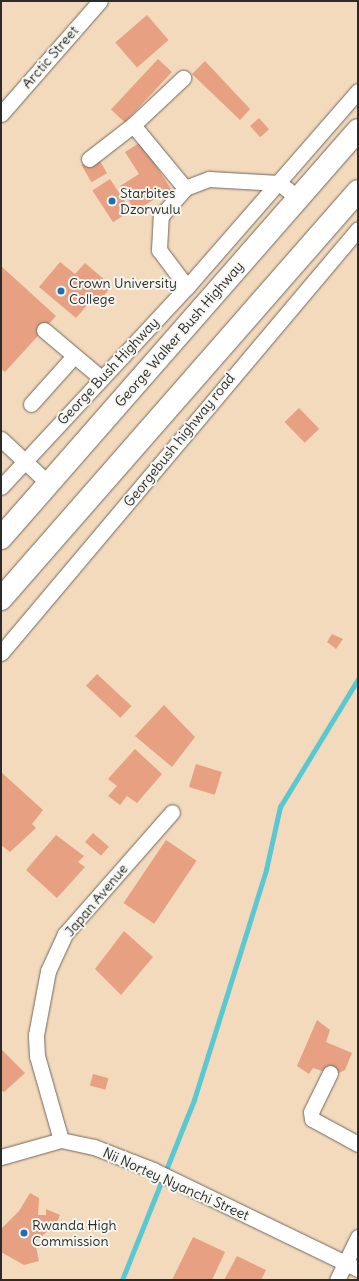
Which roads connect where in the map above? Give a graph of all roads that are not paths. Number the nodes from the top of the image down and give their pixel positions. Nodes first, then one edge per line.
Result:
1 (100, 1) edge
2 (183, 78) dead end
3 (358, 91) edge
4 (1, 114) edge
5 (133, 125) junction
6 (358, 130) edge
7 (89, 159) dead end
8 (279, 182) junction
9 (185, 188) junction
10 (358, 191) edge
11 (298, 198) junction
12 (358, 229) edge
13 (187, 287) junction
14 (44, 330) dead end
15 (74, 356) junction
16 (101, 378) junction
17 (31, 404) dead end
18 (1, 439) edge
19 (23, 461) junction
20 (48, 483) junction
21 (1, 487) edge
22 (1, 538) edge
23 (1, 599) edge
24 (1, 653) edge
25 (172, 812) dead end
26 (330, 1073) dead end
27 (61, 1140) junction
28 (358, 1144) edge
29 (1, 1157) edge
30 (358, 1237) edge
31 (352, 1266) edge
32 (337, 1280) edge

1 - 4 street, Arctic Street
2 - 5 street
3 - 8 street, George Bush Highway
5 - 7 street
5 - 9 street
6 - 11 highway, George Walker Bush Highway
8 - 9 street
8 - 11 street
8 - 13 street, George Bush Highway
9 - 13 street
10 - 23 highway
11 - 20 highway, George Walker Bush Highway
12 - 24 street, Georgebush highway road
13 - 16 street, George Bush Highway
14 - 15 street
15 - 16 street
15 - 17 street
16 - 19 street, George Bush Highway
18 - 19 street
19 - 20 street
19 - 21 street, George Bush Highway
20 - 22 highway, George Walker Bush Highway
25 - 27 street, Japan Avenue
26 - 28 street
27 - 29 street, Nii Nortey Nyanchi Street
27 - 31 street, Nii Nortey Nyanchi Street
30 - 31 street
31 - 32 street

